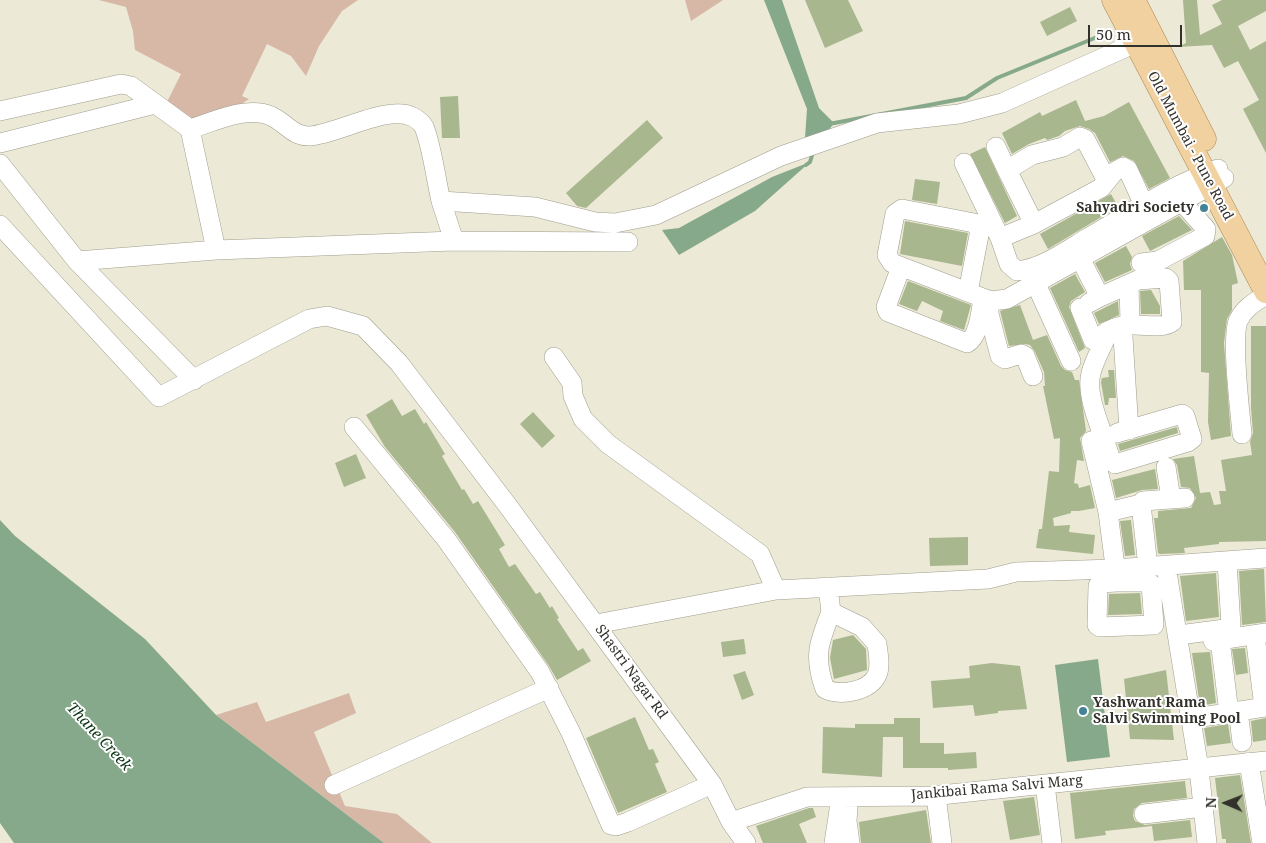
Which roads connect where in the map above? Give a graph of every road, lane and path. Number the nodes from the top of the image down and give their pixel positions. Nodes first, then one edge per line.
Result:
1 (1114, 0) edge
2 (1133, 0) edge
3 (1143, 40) junction
4 (155, 104) junction
5 (0, 111) edge
6 (190, 129) junction
7 (0, 143) edge
8 (996, 147) dead end
9 (964, 163) dead end
10 (0, 164) edge
11 (1007, 170) junction
12 (1214, 176) junction
13 (1107, 180) junction
14 (441, 201) junction
15 (1182, 202) junction
16 (1144, 205) junction
17 (0, 224) edge
18 (1034, 224) junction
19 (1129, 233) junction
20 (1000, 238) junction
21 (454, 241) junction
22 (628, 242) dead end
23 (216, 250) junction
24 (1080, 260) junction
25 (77, 261) junction
26 (1262, 261) edge
27 (901, 267) junction
28 (1137, 276) junction
29 (1036, 284) junction
30 (1266, 293) edge
31 (980, 297) junction
32 (1100, 297) junction
33 (1066, 315) junction
34 (1130, 323) junction
35 (554, 357) dead end
36 (1071, 361) dead end
37 (1124, 364) junction
38 (1093, 367) junction
39 (1033, 376) dead end
40 (194, 380) junction
41 (354, 427) dead end
42 (1129, 430) junction
43 (1242, 434) dead end
44 (1099, 445) junction
45 (1166, 467) dead end
46 (1141, 504) junction
47 (1108, 512) junction
48 (1266, 558) edge
49 (1227, 562) junction
50 (1157, 566) junction
51 (1116, 575) junction
52 (828, 587) junction
53 (776, 590) junction
54 (831, 612) junction
55 (596, 624) junction
56 (1154, 625) junction
57 (862, 627) junction
58 (1260, 634) edge
59 (1182, 635) junction
60 (821, 636) junction
61 (1220, 640) junction
62 (549, 688) junction
63 (1265, 707) edge
64 (1233, 712) junction
65 (1202, 717) dead end
66 (1242, 742) dead end
67 (1257, 762) edge
68 (1199, 769) junction
69 (712, 784) junction
70 (1044, 784) junction
71 (334, 785) dead end
72 (936, 796) junction
73 (845, 797) junction
74 (1203, 807) junction
75 (1144, 814) dead end
76 (731, 822) junction
77 (741, 842) edge
78 (834, 843) edge
79 (850, 843) edge
80 (942, 843) edge
81 (1052, 843) edge
82 (1207, 843) edge
83 (1262, 843) edge

1 - 3 main road, Old Mumbai - Pune Road
2 - 3 main road, Old Mumbai - Pune Road
3 - 12 main road, Old Mumbai - Pune Road
3 - 14 street
4 - 5 street
4 - 6 street
4 - 7 street
6 - 14 street
6 - 23 street
8 - 11 street
9 - 20 street
10 - 25 street
11 - 13 street
11 - 18 street
12 - 15 street
12 - 16 street
12 - 26 main road, Old Mumbai - Pune Road
13 - 16 street
13 - 18 street
14 - 21 street
15 - 19 street
15 - 28 street
16 - 20 street
17 - 40 street, Shastri Nagar Rd
18 - 20 street
19 - 24 street
19 - 28 street
21 - 22 street
21 - 23 street
23 - 25 street
24 - 29 street
24 - 32 street
25 - 40 street
26 - 30 main road, Old Mumbai - Pune Road
27 - 31 street
27 - 31 street
27 - 31 street
28 - 32 street
28 - 34 street
28 - 34 street
29 - 31 street
29 - 33 street
30 - 43 street
31 - 39 street
32 - 33 street
33 - 34 street
33 - 36 street
35 - 53 street
37 - 38 street
37 - 38 street
37 - 42 street
38 - 44 street
40 - 55 street, Shastri Nagar Rd
41 - 62 street
42 - 44 street
42 - 44 street
44 - 47 street
45 - 46 street
46 - 47 street
46 - 50 street
47 - 51 street
48 - 49 street
49 - 50 street
49 - 59 street
50 - 51 street
50 - 59 street
51 - 52 street
51 - 56 street
51 - 56 street
52 - 53 street
52 - 54 street
53 - 55 street
54 - 57 street
54 - 60 street
55 - 69 street, Shastri Nagar Rd
56 - 59 street
57 - 60 street
57 - 60 street
58 - 61 street
58 - 63 street
59 - 61 street
59 - 68 street
61 - 64 street
62 - 69 street
62 - 71 street
63 - 64 street
64 - 65 street
64 - 66 street
67 - 68 street, Jankibai Rama Salvi Marg
67 - 83 street
68 - 70 street, Jankibai Rama Salvi Marg
68 - 74 street
69 - 76 street, Shastri Nagar Rd
70 - 72 street, Jankibai Rama Salvi Marg
70 - 81 street
72 - 73 street, Jankibai Rama Salvi Marg
72 - 80 street
73 - 76 street, Jankibai Rama Salvi Marg
73 - 78 street
73 - 79 street
74 - 75 street
74 - 82 street
76 - 77 street, Shastri Nagar Rd

